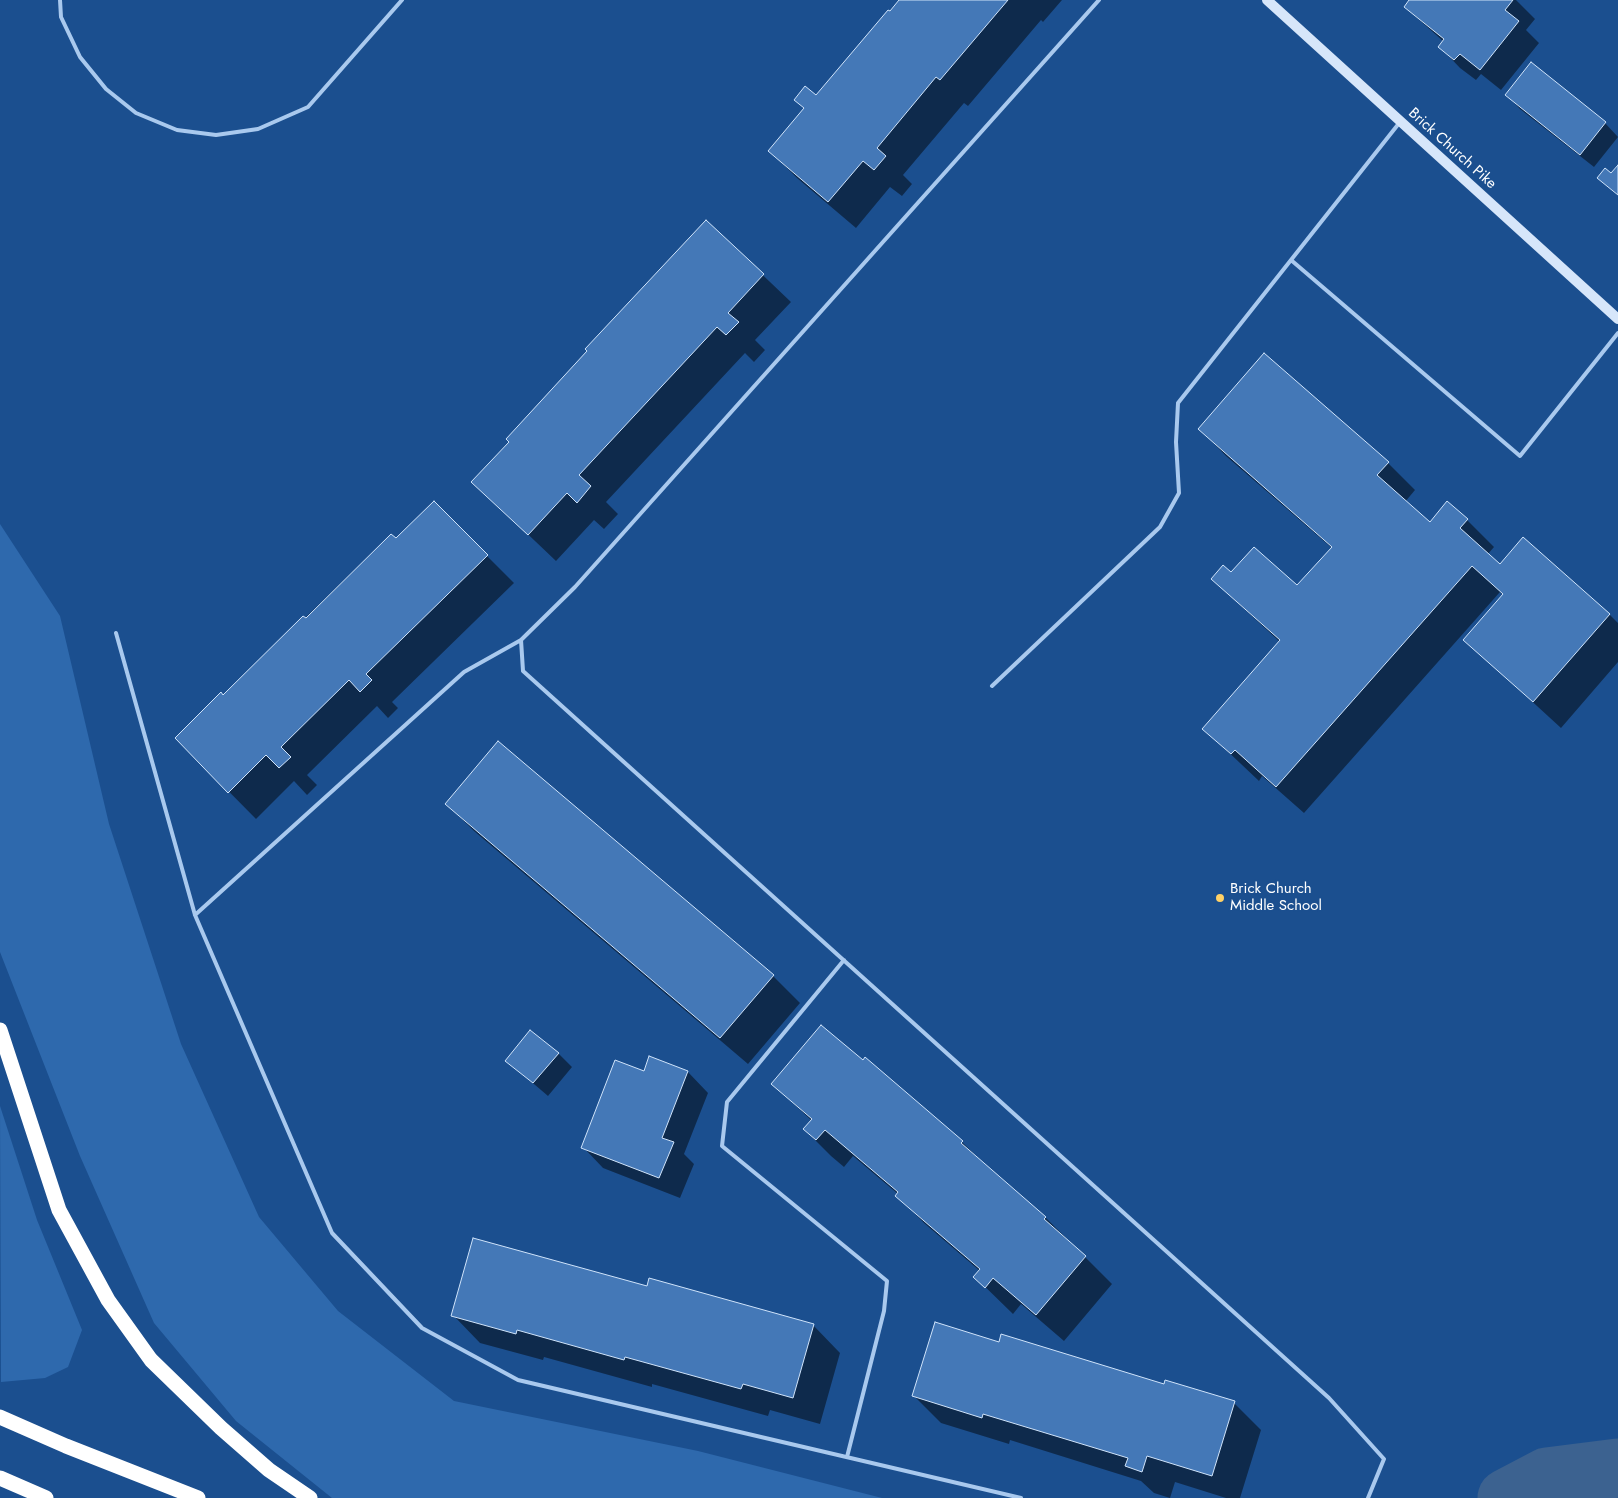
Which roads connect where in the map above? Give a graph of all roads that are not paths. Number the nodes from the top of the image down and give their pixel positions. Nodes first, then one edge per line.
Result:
1 (60, 0) edge
2 (402, 0) edge
3 (1099, 0) edge
4 (1267, 0) edge
5 (1400, 122) junction
6 (1291, 260) junction
7 (1618, 319) edge
8 (1618, 333) edge
9 (116, 633) dead end
10 (521, 640) junction
11 (992, 686) dead end
12 (195, 915) junction
13 (844, 960) junction
14 (0, 1030) edge
15 (0, 1417) edge
16 (847, 1457) junction
17 (0, 1478) edge
18 (46, 1498) edge
19 (198, 1498) edge
20 (310, 1498) edge
21 (1021, 1498) edge
22 (1368, 1498) edge

1 - 2 lane
3 - 10 lane
4 - 5 main road, Brick Church Pike
5 - 6 lane
5 - 7 main road, Brick Church Pike
6 - 8 lane
6 - 11 lane
9 - 12 lane
10 - 12 lane
10 - 13 lane
12 - 16 lane
13 - 16 lane
13 - 22 lane
14 - 20 highway
15 - 19 highway
16 - 21 lane
17 - 18 highway

